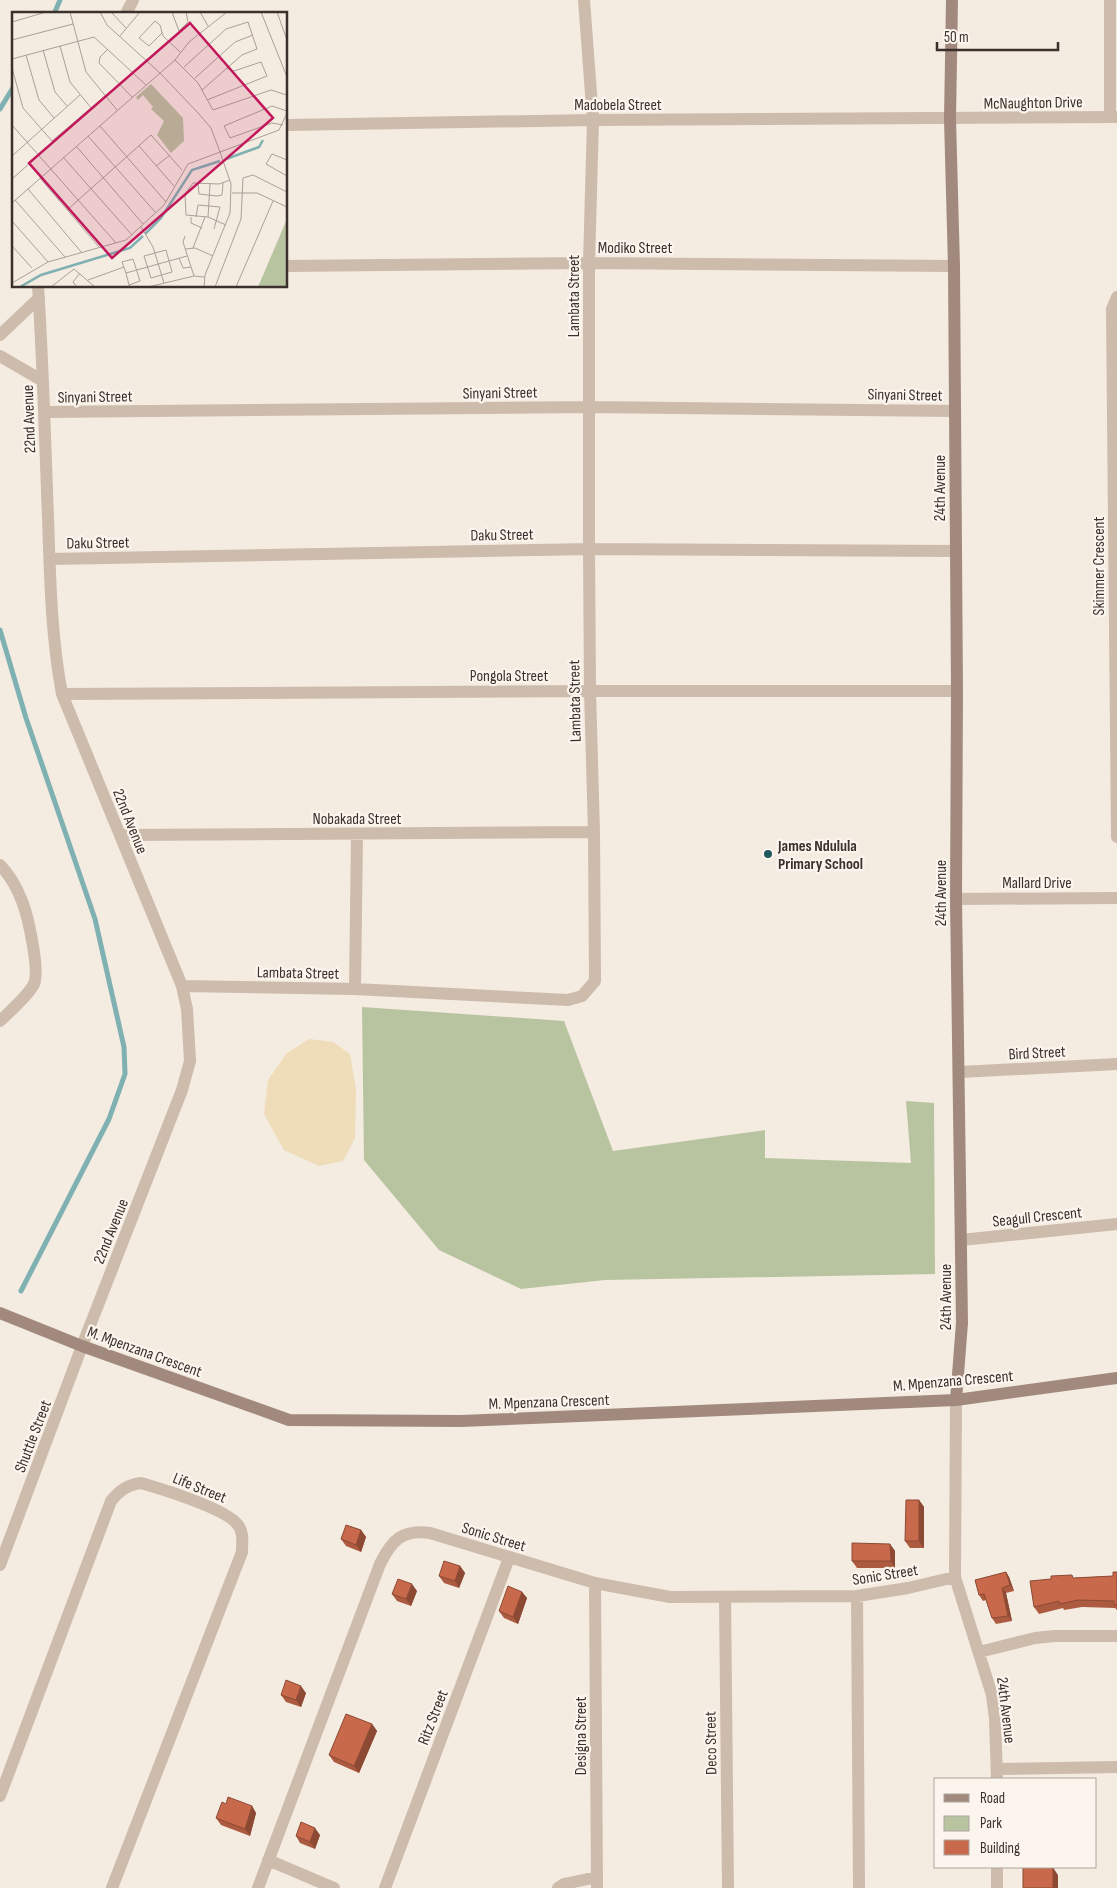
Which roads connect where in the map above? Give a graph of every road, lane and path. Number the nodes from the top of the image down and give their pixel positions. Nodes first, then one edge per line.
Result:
1 (133, 0) edge
2 (584, 0) edge
3 (952, 0) edge
4 (1110, 0) edge
5 (127, 12) edge
6 (1114, 117) edge
7 (950, 119) junction
8 (593, 120) junction
9 (288, 125) edge
10 (589, 263) junction
11 (288, 266) edge
12 (954, 266) junction
13 (38, 292) edge
14 (1117, 297) edge
15 (0, 336) edge
16 (0, 356) edge
17 (43, 381) junction
18 (590, 407) junction
19 (955, 411) junction
20 (44, 412) junction
21 (589, 548) junction
22 (956, 551) junction
23 (50, 559) junction
24 (590, 691) junction
25 (957, 691) junction
26 (62, 694) junction
27 (1116, 737) edge
28 (594, 832) junction
29 (357, 834) junction
30 (120, 835) junction
31 (1117, 837) edge
32 (0, 865) edge
33 (1117, 898) edge
34 (956, 899) junction
35 (182, 986) junction
36 (355, 990) junction
37 (1, 1019) edge
38 (1117, 1064) edge
39 (960, 1072) junction
40 (1117, 1224) edge
41 (961, 1240) junction
42 (0, 1312) edge
43 (82, 1346) junction
44 (1117, 1378) edge
45 (956, 1400) junction
46 (509, 1558) junction
47 (0, 1565) edge
48 (956, 1577) junction
49 (595, 1583) junction
50 (857, 1596) junction
51 (725, 1597) junction
52 (1117, 1636) edge
53 (979, 1652) junction
54 (1117, 1767) edge
55 (997, 1774) edge
56 (0, 1796) edge
57 (268, 1860) junction
58 (997, 1868) edge
59 (597, 1882) edge
60 (112, 1888) edge
61 (258, 1888) edge
62 (334, 1888) edge
63 (385, 1888) edge
64 (558, 1888) edge
65 (728, 1888) edge
66 (859, 1888) edge
67 (997, 1888) edge

1 - 5 street
2 - 8 street, Lambata Street
3 - 7 street, 24th Avenue
4 - 6 street
6 - 7 street, McNaughton Drive
7 - 8 street, Madobela Street
7 - 12 street, 24th Avenue
8 - 9 street, Madobela Street
8 - 10 street, Lambata Street
10 - 11 street, Modiko Street
10 - 12 street, Modiko Street
10 - 18 street, Lambata Street
12 - 19 street, 24th Avenue
13 - 15 street
13 - 17 street, 22nd Avenue
14 - 27 street, Skimmer Crescent
16 - 17 street
17 - 20 street, 22nd Avenue
18 - 19 street, Sinyani Street
18 - 20 street, Sinyani Street
18 - 21 street, Lambata Street
19 - 22 street, 24th Avenue
20 - 23 street, 22nd Avenue
21 - 22 street, Daku Street
21 - 23 street, Daku Street
21 - 24 street, Lambata Street
22 - 25 street, 24th Avenue
23 - 26 street, 22nd Avenue
24 - 25 street, Pongola Street
24 - 26 street, Pongola Street
24 - 28 street, Lambata Street
25 - 34 street, 24th Avenue
26 - 30 street, 22nd Avenue
27 - 31 street, Skimmer Crescent
28 - 29 street, Nobakada Street
28 - 36 street, Lambata Street
29 - 30 street, Nobakada Street
29 - 36 street
30 - 35 street, 22nd Avenue
32 - 37 street
33 - 34 street, Mallard Drive
34 - 39 street, 24th Avenue
35 - 36 street, Lambata Street
35 - 43 street, 22nd Avenue
38 - 39 street, Bird Street
39 - 41 street, 24th Avenue
40 - 41 street, Seagull Crescent
41 - 45 street, 24th Avenue
42 - 43 street, M. Mpenzana Crescent
43 - 45 street, M. Mpenzana Crescent
43 - 47 street, Shuttle Street
44 - 45 street, M. Mpenzana Crescent
45 - 48 street, 24th Avenue
46 - 49 street, Sonic Street
46 - 57 street, Sonic Street
46 - 63 street, Ritz Street
48 - 50 street, Sonic Street
48 - 53 street, 24th Avenue
49 - 51 street, Sonic Street
49 - 59 street, Designa Street
50 - 51 street, Sonic Street
50 - 66 street
51 - 65 street, Deco Street
52 - 53 street
53 - 55 street, 24th Avenue
54 - 55 street
56 - 60 street, Life Street
57 - 61 street, Sonic Street
57 - 62 street
58 - 67 street
59 - 64 street

